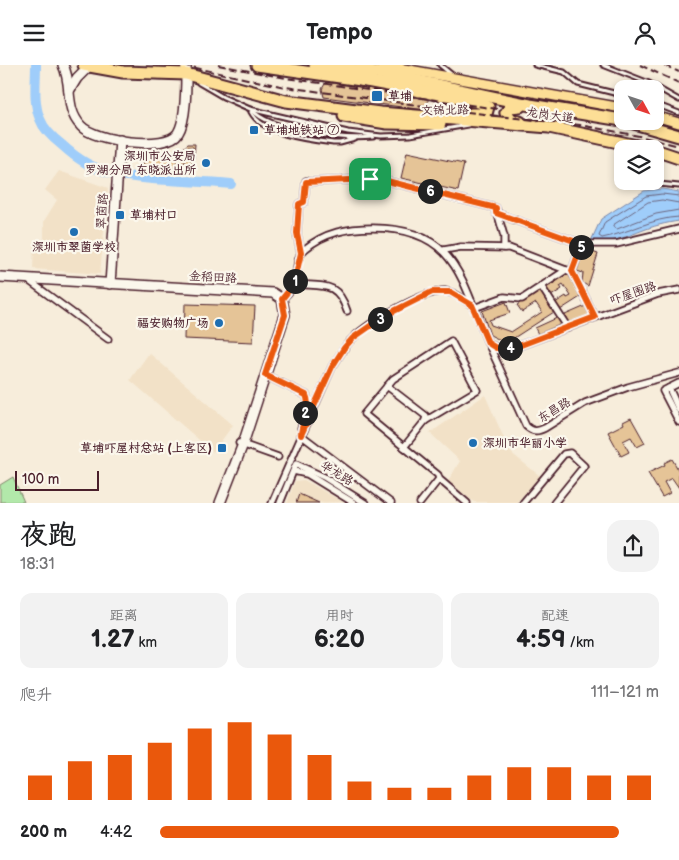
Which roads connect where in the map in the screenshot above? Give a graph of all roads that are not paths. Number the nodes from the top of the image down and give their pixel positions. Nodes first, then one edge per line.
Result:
1 (63, 65) edge
2 (87, 65) edge
3 (256, 65) edge
4 (316, 65) edge
5 (382, 65) edge
6 (440, 65) edge
7 (535, 65) edge
8 (603, 65) edge
9 (186, 70) edge
10 (361, 80) junction
11 (463, 81) junction
12 (614, 93) edge
13 (68, 94) junction
14 (484, 96) junction
15 (679, 100) edge
16 (286, 101) junction
17 (530, 105) junction
18 (614, 107) edge
19 (664, 107) edge
20 (250, 109) junction
21 (362, 111) junction
22 (679, 113) edge
23 (444, 117) joint
24 (614, 119) edge
25 (664, 119) edge
26 (487, 122) junction
27 (679, 123) edge
28 (536, 125) junction
29 (659, 130) edge
30 (381, 136) junction
31 (679, 136) edge
32 (99, 137) junction
33 (357, 138) junction
34 (120, 140) junction
35 (616, 140) edge
36 (664, 153) edge
37 (118, 155) junction
38 (679, 158) edge
39 (664, 184) edge
40 (679, 186) edge
41 (496, 213) junction
42 (679, 229) edge
43 (582, 244) junction
44 (504, 248) junction
45 (444, 250) junction
46 (301, 253) junction
47 (569, 271) junction
48 (0, 277) edge
49 (27, 278) junction
50 (110, 284) junction
51 (294, 284) junction
52 (541, 286) junction
53 (679, 290) edge
54 (282, 299) junction
55 (473, 307) junction
56 (347, 311) dead end
57 (595, 317) junction
58 (568, 328) junction
59 (108, 339) dead end
60 (488, 343) junction
61 (679, 373) edge
62 (265, 375) junction
63 (679, 383) edge
64 (387, 386) junction
65 (666, 389) junction
66 (679, 410) edge
67 (425, 421) junction
68 (679, 422) edge
69 (301, 435) junction
70 (241, 444) junction
71 (404, 447) junction
72 (278, 457) dead end
73 (294, 471) junction
74 (439, 479) junction
75 (214, 503) edge
76 (220, 503) edge
77 (272, 503) edge
78 (280, 503) edge
79 (354, 503) edge
80 (365, 503) edge
81 (391, 503) edge
82 (420, 503) edge
83 (467, 503) edge
84 (523, 503) edge
85 (554, 503) edge

1 - 13 street
2 - 9 highway, 文锦北路
2 - 13 street
3 - 10 highway, 文锦北路
4 - 14 highway
5 - 11 main road, 龙岗大道
6 - 11 lane
7 - 12 lane
8 - 15 lane
9 - 16 highway, 文锦北路
9 - 20 lane
9 - 34 street
10 - 14 highway, 文锦北路
10 - 21 highway
11 - 18 main road, 龙岗大道
13 - 32 street
14 - 17 highway, 龙岗大道
16 - 21 highway, 文锦北路
16 - 26 highway, 文锦北路
17 - 24 highway, 龙岗大道
17 - 28 highway
19 - 22 lane
20 - 30 lane
20 - 33 lane
20 - 33 lane
21 - 23 highway, 文锦北路
23 - 26 highway, 龙岗大道
25 - 27 main road
26 - 28 highway, 龙岗大道
26 - 30 lane
28 - 35 highway, 龙岗大道
29 - 31 highway
30 - 33 lane
32 - 34 street
32 - 37 street
34 - 37 street, 翠茵路
36 - 38 highway
37 - 50 street, 翠茵路
39 - 40 lane
41 - 43 street
41 - 44 street
41 - 46 street
42 - 43 street
43 - 47 street
44 - 45 street
44 - 47 street
45 - 46 street
45 - 55 street
46 - 51 street
47 - 52 street
47 - 57 street
48 - 49 street, 金稻田路
49 - 50 street, 金稻田路
49 - 59 street
50 - 54 street, 金稻田路
51 - 54 street
51 - 56 street
52 - 55 street
52 - 58 street
53 - 57 street, 吓屋围路
54 - 62 street
55 - 60 street
55 - 69 street
57 - 58 street, 吓屋围路
58 - 60 street, 吓屋围路
60 - 61 street, 东昌路
62 - 69 street
62 - 70 street
63 - 65 street
64 - 67 street
64 - 67 street
64 - 71 street
65 - 66 street
65 - 68 street
67 - 71 street
69 - 77 street
69 - 81 street
70 - 72 street
70 - 75 street
70 - 76 street
71 - 74 street
73 - 78 street
73 - 79 street, 华龙路
73 - 80 street, 华龙路
74 - 82 street
74 - 83 street
84 - 85 street

